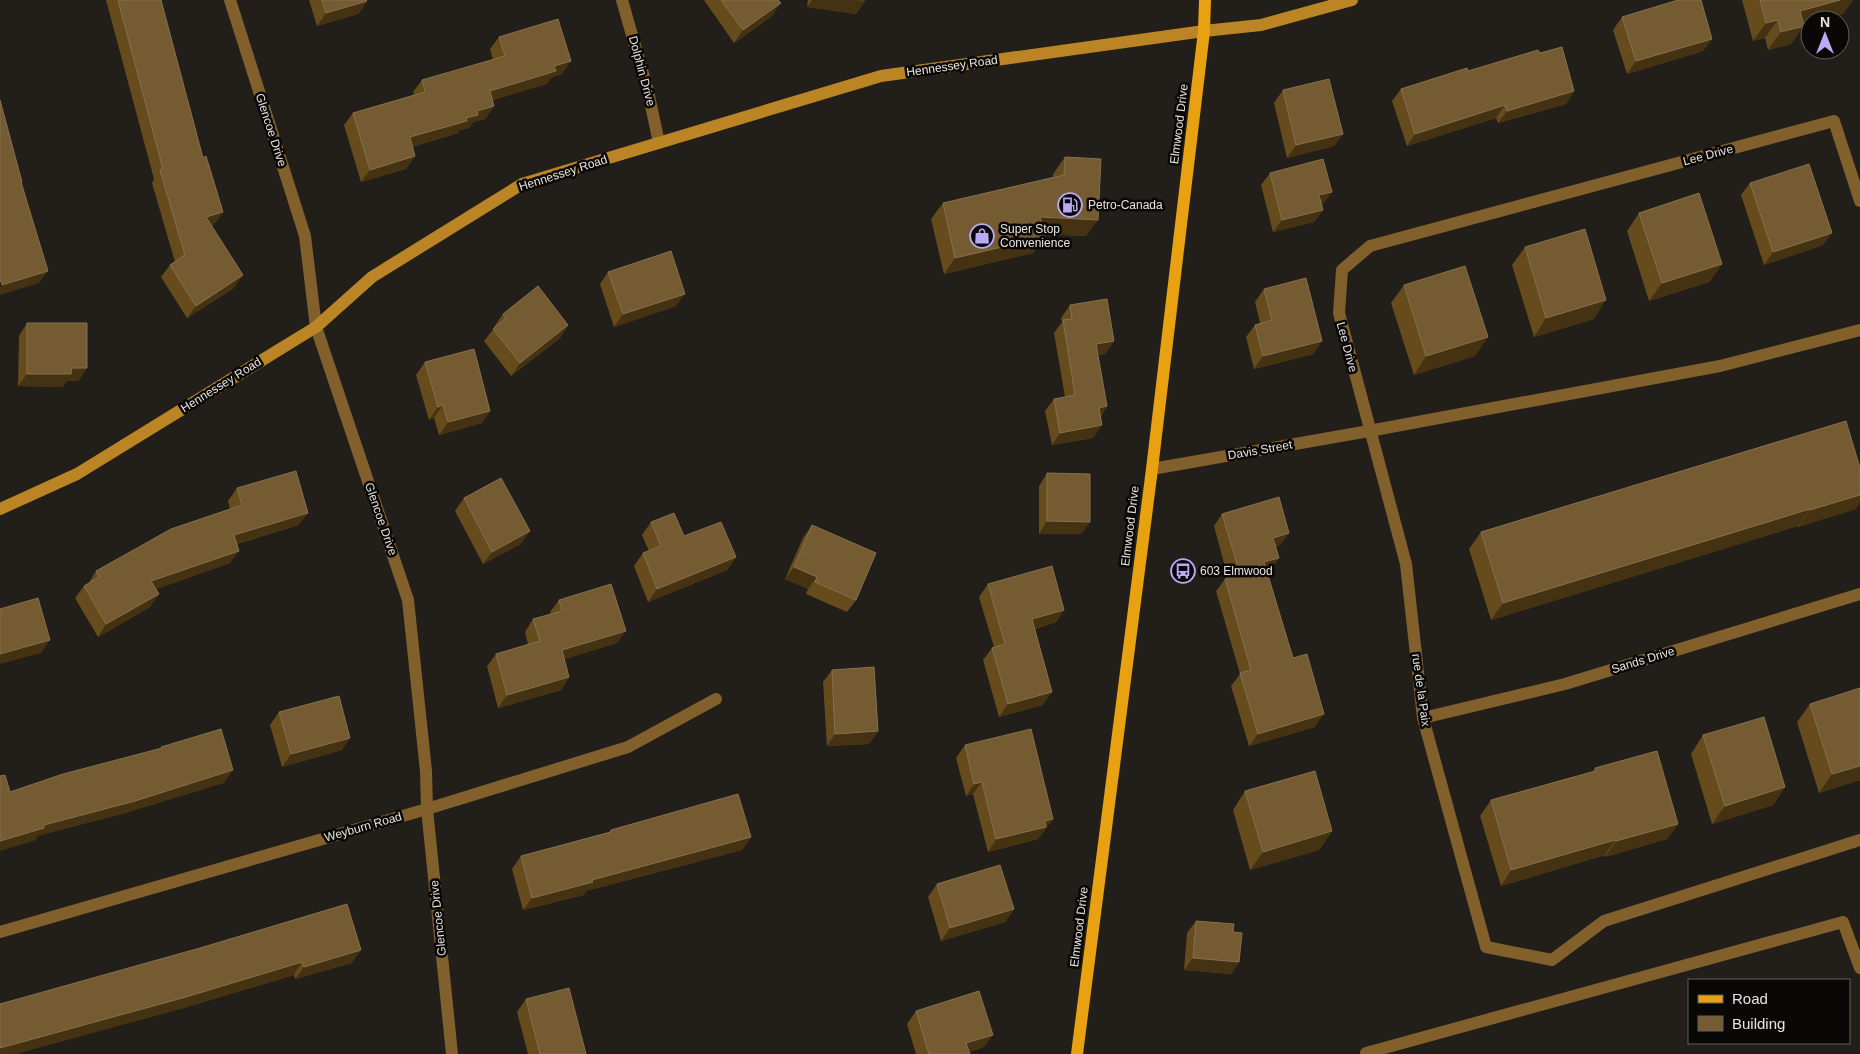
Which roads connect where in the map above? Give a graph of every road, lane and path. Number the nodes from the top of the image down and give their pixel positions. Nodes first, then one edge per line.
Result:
1 (230, 0) edge
2 (622, 0) edge
3 (1205, 0) edge
4 (1352, 0) edge
5 (1204, 31) junction
6 (659, 143) junction
7 (1860, 201) edge
8 (316, 326) junction
9 (1860, 330) edge
10 (1369, 431) junction
11 (1152, 469) junction
12 (0, 509) edge
13 (1860, 594) edge
14 (716, 699) dead end
15 (1423, 718) junction
16 (426, 809) junction
17 (1860, 840) edge
18 (0, 932) edge
19 (1860, 968) edge
20 (452, 1054) edge
21 (1077, 1054) edge
22 (1365, 1054) edge

1 - 8 street, Glencoe Drive
2 - 6 street, Dolphin Drive
3 - 5 main road, Elmwood Drive
4 - 5 street, Hennessey Road
5 - 6 street, Hennessey Road
5 - 11 main road, Elmwood Drive
6 - 8 street, Hennessey Road
7 - 10 street, Lee Drive
8 - 12 street, Hennessey Road
8 - 16 street, Glencoe Drive
9 - 10 street
10 - 11 street, Davis Street
10 - 15 street, rue de la Paix
11 - 21 main road, Elmwood Drive
13 - 15 street, Sands Drive
14 - 16 street, Weyburn Road
15 - 17 street, rue de la Paix
16 - 18 street, Weyburn Road
16 - 20 street, Glencoe Drive
19 - 22 street

